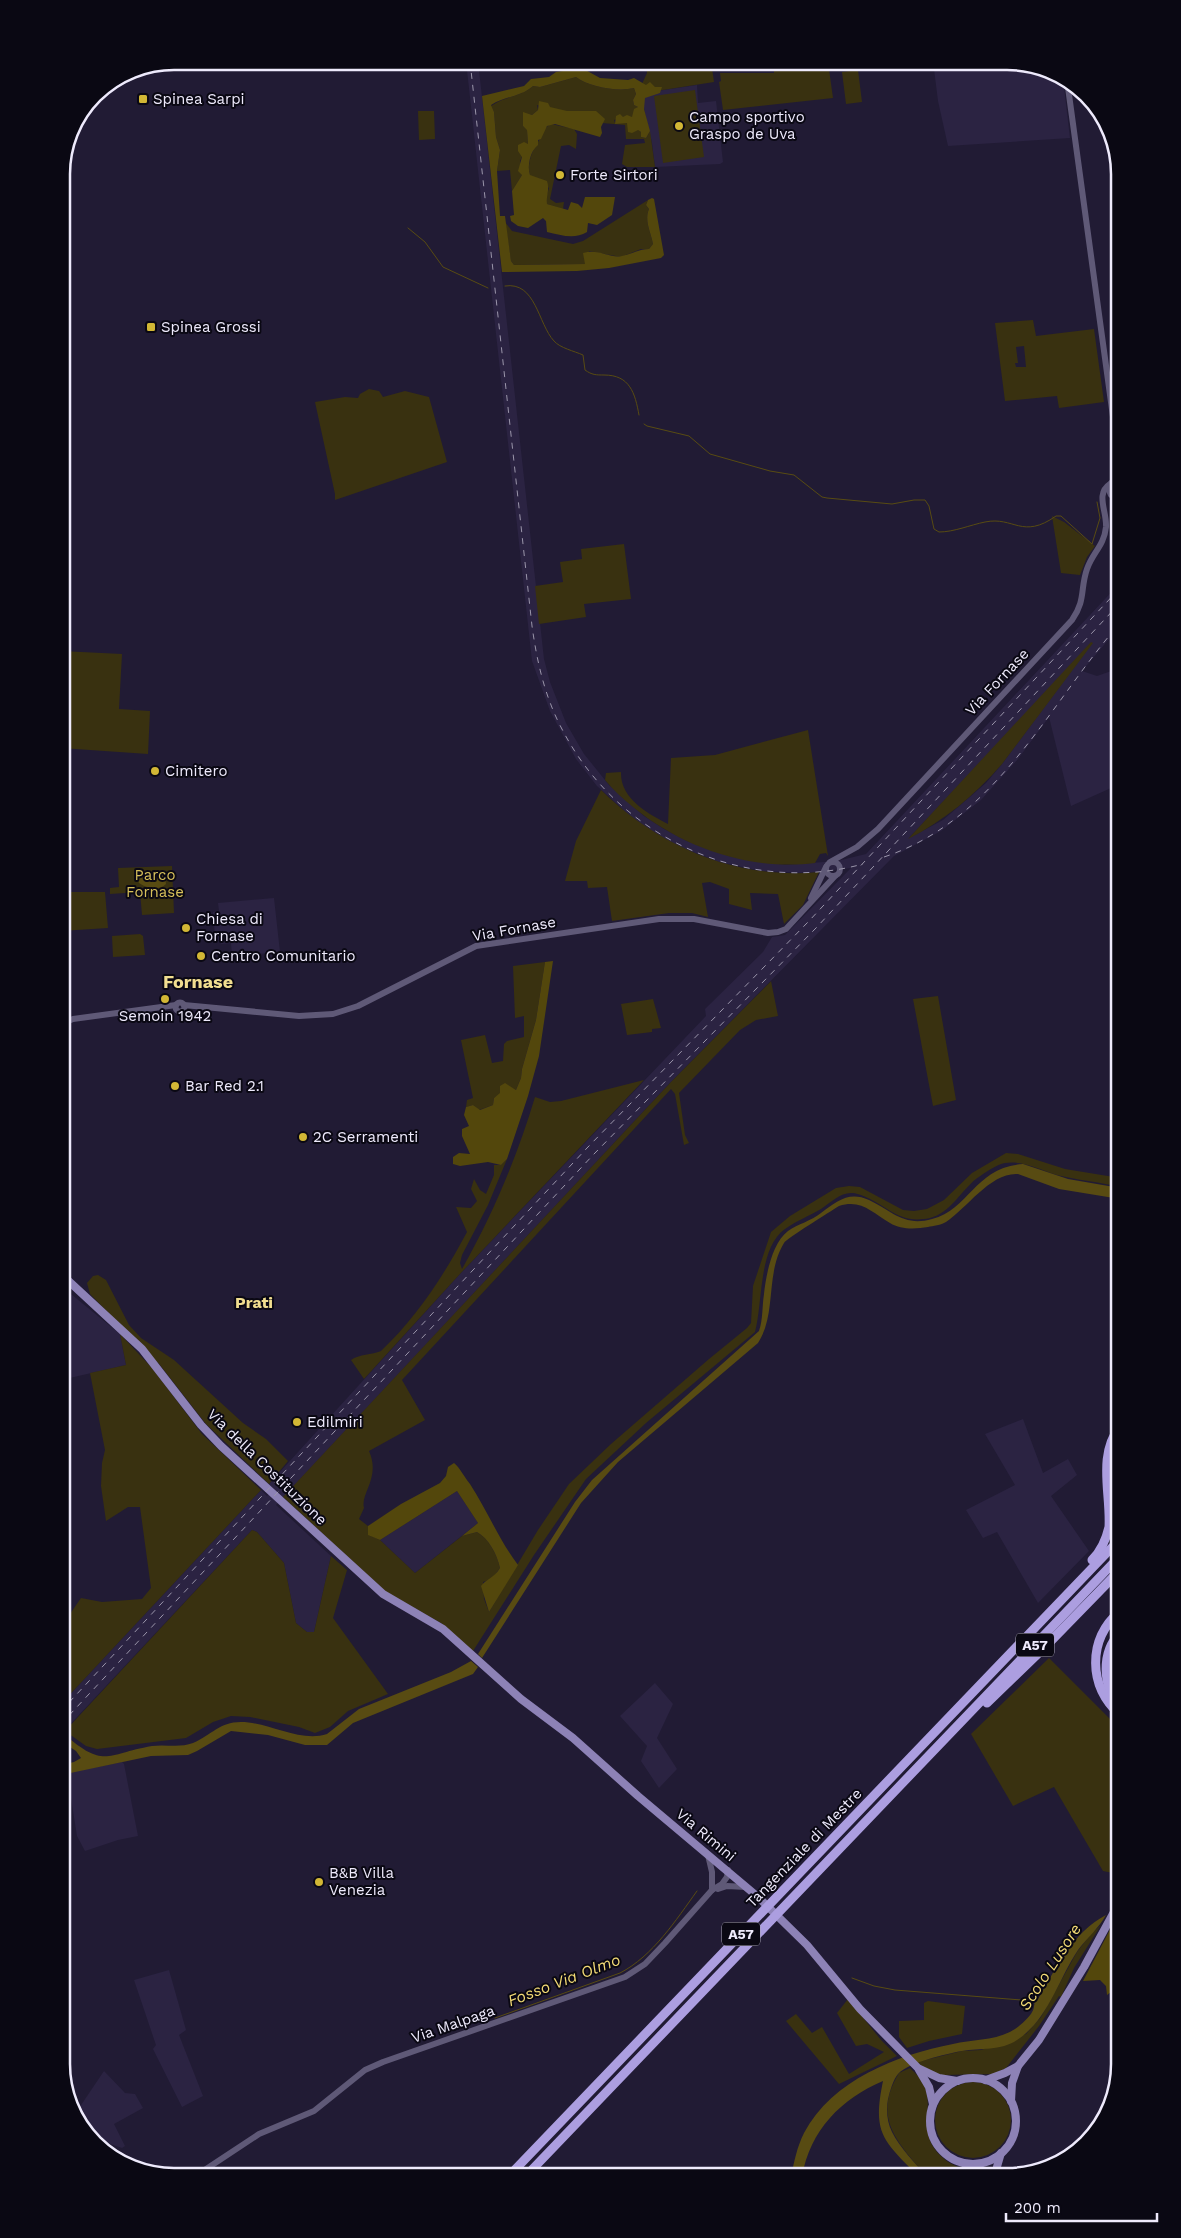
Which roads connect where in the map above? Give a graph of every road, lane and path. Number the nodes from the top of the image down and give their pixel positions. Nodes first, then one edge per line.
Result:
1 (1068, 91) edge
2 (1111, 401) edge
3 (1111, 485) edge
4 (1111, 499) edge
5 (1105, 508) junction
6 (857, 847) junction
7 (828, 865) junction
8 (840, 868) junction
9 (835, 876) junction
10 (806, 908) junction
11 (70, 1019) edge
12 (73, 1019) junction
13 (70, 1020) edge
14 (70, 1278) edge
15 (1111, 1440) edge
16 (1107, 1457) junction
17 (1111, 1470) edge
18 (1111, 1548) edge
19 (1111, 1565) edge
20 (1111, 1579) edge
21 (1046, 1616) junction
22 (1111, 1624) edge
23 (1111, 1644) edge
24 (473, 1656) joint
25 (1111, 1694) edge
26 (1111, 1705) edge
27 (950, 1733) junction
28 (707, 1854) junction
29 (727, 1870) junction
30 (746, 1887) junction
31 (712, 1890) junction
32 (1111, 1917) edge
33 (916, 2066) junction
34 (1018, 2066) junction
35 (957, 2080) junction
36 (986, 2080) junction
37 (1011, 2101) junction
38 (933, 2104) junction
39 (1001, 2153) junction
40 (963, 2163) junction
41 (206, 2168) edge
42 (517, 2168) edge
43 (534, 2168) edge
44 (970, 2168) edge
45 (997, 2168) edge

1 - 2 street
3 - 5 street, Via Fornase
4 - 5 street
5 - 6 street, Via Fornase
6 - 7 street, Via Fornase
6 - 8 street, Via Fornase
7 - 8 street
7 - 9 street
7 - 10 street, Via Fornase
8 - 9 street, Via Fornase
9 - 10 street, Via Fornase
10 - 12 street, Via Fornase
11 - 12 street, Via Fornase
12 - 13 street, Via Fornase
14 - 24 main road, Via della Costituzione
15 - 16 highway, A57
16 - 17 highway
16 - 21 highway, A57
18 - 21 highway, Tangenziale di Mestre / A57
19 - 27 highway, Tangenziale di Mestre / A57
20 - 27 highway, A57
21 - 42 highway, Tangenziale di Mestre / A57
22 - 26 highway
23 - 25 highway
24 - 28 main road, Via Rimini
27 - 43 highway, Tangenziale di Mestre / A57
28 - 29 main road, Via Rimini
28 - 31 street
29 - 30 main road, Via Rimini
29 - 31 street, Via Malpaga
30 - 31 street
30 - 33 main road, Via Rimini
31 - 41 street, Via Malpaga
32 - 34 main road
33 - 35 main road
33 - 38 main road
34 - 36 main road
34 - 37 main road
35 - 36 main road
35 - 38 main road
36 - 37 main road
37 - 39 main road
38 - 40 main road
39 - 40 main road
39 - 45 main road
40 - 44 main road

